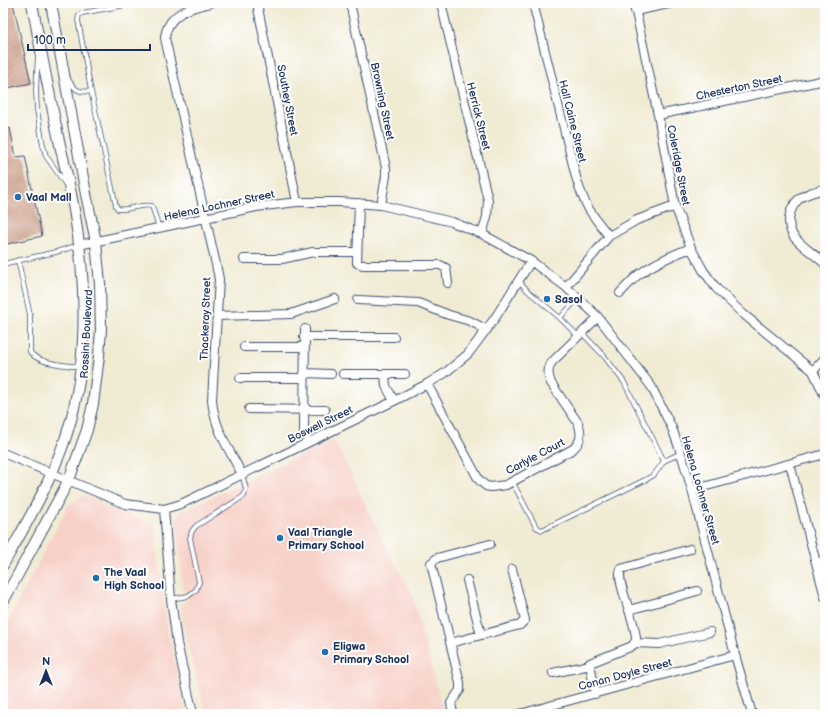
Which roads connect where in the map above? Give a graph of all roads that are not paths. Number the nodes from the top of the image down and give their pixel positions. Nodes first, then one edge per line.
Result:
1 (32, 3) edge
2 (51, 3) edge
3 (211, 3) edge
4 (257, 3) edge
5 (350, 3) edge
6 (441, 3) edge
7 (533, 3) edge
8 (673, 3) edge
9 (126, 5) dead end
10 (634, 7) edge
11 (38, 39) junction
12 (63, 72) junction
13 (825, 80) edge
14 (91, 91) junction
15 (658, 115) junction
16 (69, 188) junction
17 (825, 189) edge
18 (297, 202) junction
19 (359, 203) junction
20 (381, 205) junction
21 (675, 206) junction
22 (207, 218) junction
23 (159, 228) junction
24 (482, 234) junction
25 (610, 236) junction
26 (96, 242) junction
27 (79, 245) junction
28 (691, 248) junction
29 (356, 252) junction
30 (244, 259) dead end
31 (18, 260) junction
32 (531, 261) junction
33 (3, 264) edge
34 (825, 264) edge
35 (519, 280) junction
36 (448, 283) dead end
37 (566, 286) junction
38 (620, 293) dead end
39 (578, 298) junction
40 (335, 300) dead end
41 (358, 300) dead end
42 (217, 316) junction
43 (598, 317) junction
44 (560, 318) junction
45 (487, 330) junction
46 (580, 335) junction
47 (394, 337) dead end
48 (244, 347) dead end
49 (304, 347) junction
50 (825, 358) edge
51 (80, 367) junction
52 (813, 371) junction
53 (331, 374) dead end
54 (343, 374) dead end
55 (385, 374) junction
56 (405, 374) dead end
57 (304, 376) junction
58 (240, 378) dead end
59 (428, 384) junction
60 (825, 396) edge
61 (394, 401) junction
62 (249, 410) dead end
63 (304, 410) junction
64 (324, 410) dead end
65 (308, 442) junction
66 (3, 453) edge
67 (681, 453) junction
68 (825, 454) edge
69 (664, 461) junction
70 (790, 464) junction
71 (52, 473) junction
72 (242, 474) junction
73 (69, 480) junction
74 (512, 481) junction
75 (692, 490) junction
76 (164, 509) junction
77 (490, 544) dead end
78 (690, 549) dead end
79 (825, 560) edge
80 (816, 563) junction
81 (3, 565) edge
82 (512, 569) dead end
83 (467, 580) dead end
84 (697, 591) dead end
85 (825, 597) edge
86 (171, 599) junction
87 (3, 602) edge
88 (629, 610) junction
89 (710, 632) dead end
90 (481, 635) junction
91 (450, 643) junction
92 (635, 643) junction
93 (735, 655) junction
94 (590, 665) junction
95 (553, 673) dead end
96 (595, 694) junction
97 (194, 714) edge
98 (454, 714) edge
99 (520, 714) edge
100 (752, 714) edge

1 - 11 street, Rossini Boulevard
2 - 12 street, Rossini Boulevard
3 - 22 street, Thackeray Street
4 - 18 street, Southey Street
5 - 20 street, Browning Street
6 - 24 street, Herrick Street
7 - 25 street, Hall Caine Street
8 - 10 street
9 - 14 lane
10 - 15 street, Coleridge Street
11 - 16 street, Rossini Boulevard
11 - 16 lane
12 - 14 lane
12 - 26 street, Rossini Boulevard
13 - 15 street, Chesterton Street
14 - 23 lane
15 - 21 street, Coleridge Street
16 - 27 street, Rossini Boulevard
17 - 34 street
18 - 19 street, Helena Lochner Street
18 - 22 street, Helena Lochner Street
19 - 20 street, Helena Lochner Street
19 - 29 street
20 - 24 street, Helena Lochner Street
21 - 25 street
21 - 28 street, Coleridge Street
22 - 23 street, Helena Lochner Street
22 - 42 street, Thackeray Street
23 - 26 street, Helena Lochner Street
24 - 32 street, Helena Lochner Street
25 - 37 street
26 - 27 street, Helena Lochner Street
26 - 73 street, Rossini Boulevard
27 - 31 lane
27 - 51 street, Rossini Boulevard
28 - 38 street
28 - 52 street, Coleridge Street
29 - 30 street
29 - 36 street
31 - 33 lane
31 - 51 lane
32 - 35 street, Boswell Street
32 - 37 street, Helena Lochner Street
35 - 44 lane
35 - 45 street, Boswell Street
37 - 39 street, Helena Lochner Street
39 - 43 street, Helena Lochner Street
39 - 44 lane
40 - 42 street
41 - 45 street
42 - 72 street, Thackeray Street
43 - 46 street, Carlyle Court
43 - 67 street, Helena Lochner Street
44 - 46 lane
45 - 59 street, Boswell Street
46 - 69 lane
46 - 74 street, Carlyle Court
47 - 49 street
48 - 49 street
49 - 57 street
50 - 52 street
51 - 71 street, Rossini Boulevard
52 - 60 street, Coleridge Street
53 - 57 street
54 - 55 street
55 - 56 street
55 - 61 street
57 - 58 street
57 - 63 street
59 - 61 street, Boswell Street
59 - 74 street, Carlyle Court
61 - 65 street, Boswell Street
62 - 63 street
63 - 64 street
63 - 65 street
65 - 72 street, Boswell Street
66 - 71 street, Boswell Street
67 - 69 lane
67 - 75 street, Helena Lochner Street
68 - 70 street
69 - 74 lane
70 - 75 street
70 - 80 street
71 - 73 street, Boswell Street
71 - 81 street, Rossini Boulevard
72 - 76 street, Boswell Street
72 - 86 lane
73 - 76 street, Boswell Street
73 - 87 street, Rossini Boulevard
75 - 93 street, Helena Lochner Street
76 - 86 street
77 - 91 street
78 - 88 street
79 - 80 street
80 - 85 street
82 - 90 street
83 - 90 street
84 - 88 street
86 - 97 street
88 - 92 street
89 - 92 street
90 - 91 street
91 - 98 street
92 - 94 street
93 - 96 street, Conan Doyle Street
93 - 100 street, Helena Lochner Street
94 - 95 street
94 - 96 street
96 - 99 street, Conan Doyle Street

